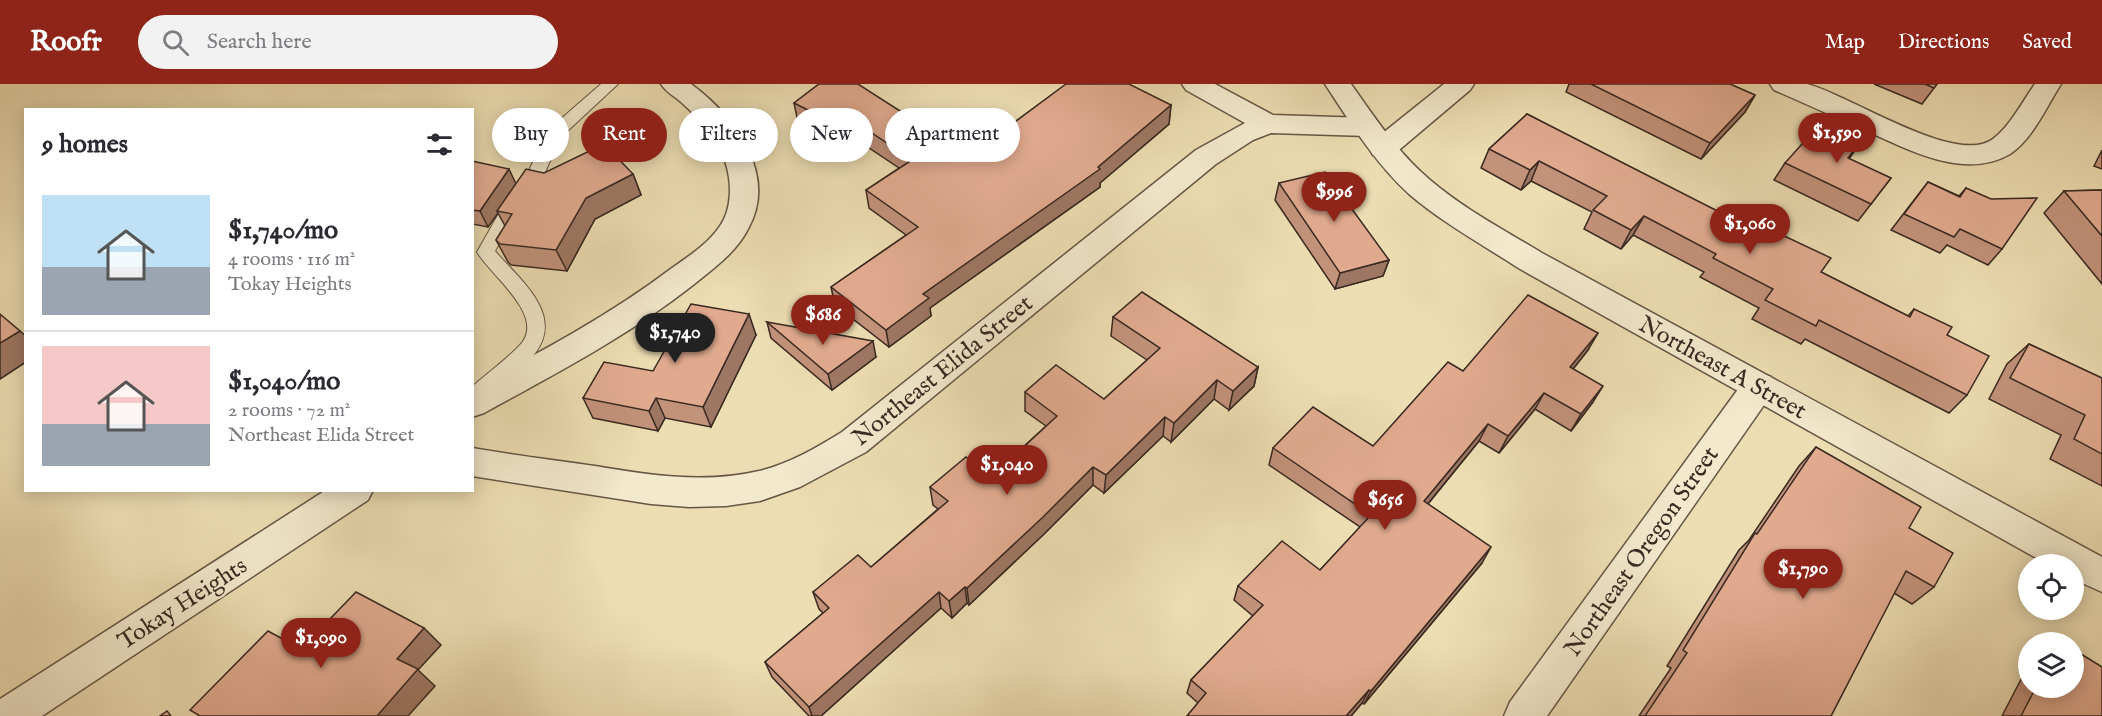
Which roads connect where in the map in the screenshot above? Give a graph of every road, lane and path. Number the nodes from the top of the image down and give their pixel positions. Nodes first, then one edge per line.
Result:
1 (609, 84) edge
2 (674, 84) edge
3 (1195, 84) edge
4 (1338, 84) edge
5 (1461, 84) edge
6 (1784, 84) edge
7 (2048, 84) edge
8 (1268, 124) junction
9 (1375, 138) junction
10 (1759, 386) junction
11 (474, 396) edge
12 (474, 403) edge
13 (474, 462) edge
14 (353, 492) edge
15 (2102, 576) edge
16 (8, 716) edge
17 (1524, 716) edge

1 - 11 lane
2 - 12 street
3 - 8 street
4 - 9 street, Northeast A Street
5 - 9 street
6 - 7 street
8 - 9 street, Northeast Elida Street
8 - 13 street, Northeast Elida Street
9 - 10 street, Northeast A Street
10 - 15 street, Northeast A Street
10 - 17 street, Northeast Oregon Street
14 - 16 street, Tokay Heights

